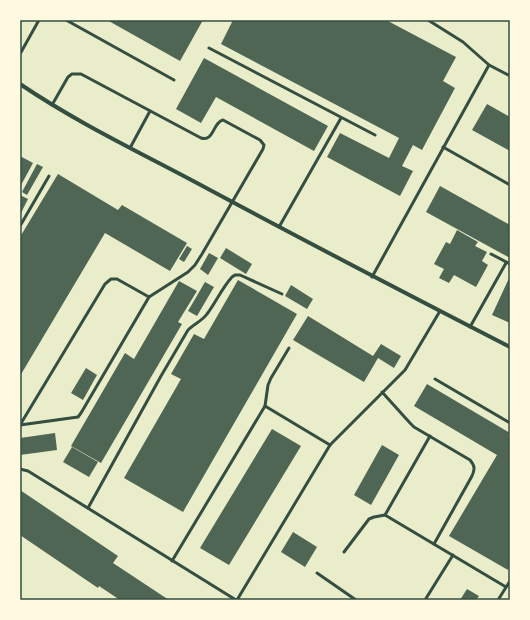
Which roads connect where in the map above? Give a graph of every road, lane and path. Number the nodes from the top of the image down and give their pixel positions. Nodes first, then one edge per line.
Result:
1 (39, 20) edge
2 (66, 20) edge
3 (428, 20) edge
4 (209, 48) dead end
5 (20, 54) edge
6 (489, 64) junction
7 (510, 76) edge
8 (174, 80) dead end
9 (20, 84) edge
10 (52, 104) junction
11 (150, 111) junction
12 (341, 118) junction
13 (375, 136) dead end
14 (443, 147) junction
15 (130, 148) junction
16 (49, 176) dead end
17 (510, 185) edge
18 (232, 202) junction
19 (20, 226) edge
20 (279, 227) junction
21 (491, 254) dead end
22 (506, 263) junction
23 (510, 264) edge
24 (372, 276) junction
25 (282, 294) dead end
26 (149, 296) junction
27 (440, 311) junction
28 (470, 327) junction
29 (289, 348) dead end
30 (510, 348) edge
31 (435, 378) dead end
32 (382, 392) junction
33 (264, 406) junction
34 (510, 423) edge
35 (20, 424) edge
36 (430, 436) junction
37 (330, 445) junction
38 (20, 469) edge
39 (88, 508) junction
40 (385, 515) junction
41 (434, 544) junction
42 (344, 552) dead end
43 (453, 555) junction
44 (172, 561) junction
45 (318, 573) dead end
46 (510, 581) edge
47 (506, 587) junction
48 (236, 600) edge
49 (356, 600) edge
50 (425, 600) edge
51 (498, 600) edge

1 - 5 lane
2 - 8 lane
3 - 6 lane
4 - 12 lane
6 - 7 lane
6 - 14 lane
9 - 10 street
10 - 11 lane
10 - 15 street
11 - 15 lane
11 - 18 lane
12 - 13 lane
12 - 20 lane
14 - 17 lane
14 - 24 lane
15 - 18 street
16 - 19 lane
18 - 20 street
18 - 26 lane
20 - 24 street
21 - 22 lane
22 - 23 lane
22 - 28 lane
24 - 27 street
25 - 39 lane
26 - 35 lane
26 - 35 lane
27 - 28 street
27 - 32 lane
28 - 30 street
29 - 33 lane
31 - 34 lane
32 - 36 lane
32 - 37 lane
33 - 37 lane
33 - 44 lane
36 - 40 lane
36 - 41 lane
37 - 48 lane
38 - 39 lane
39 - 44 lane
40 - 41 lane
40 - 42 lane
41 - 43 lane
43 - 47 lane
43 - 50 lane
44 - 48 lane
45 - 49 lane
46 - 47 lane
47 - 51 lane

